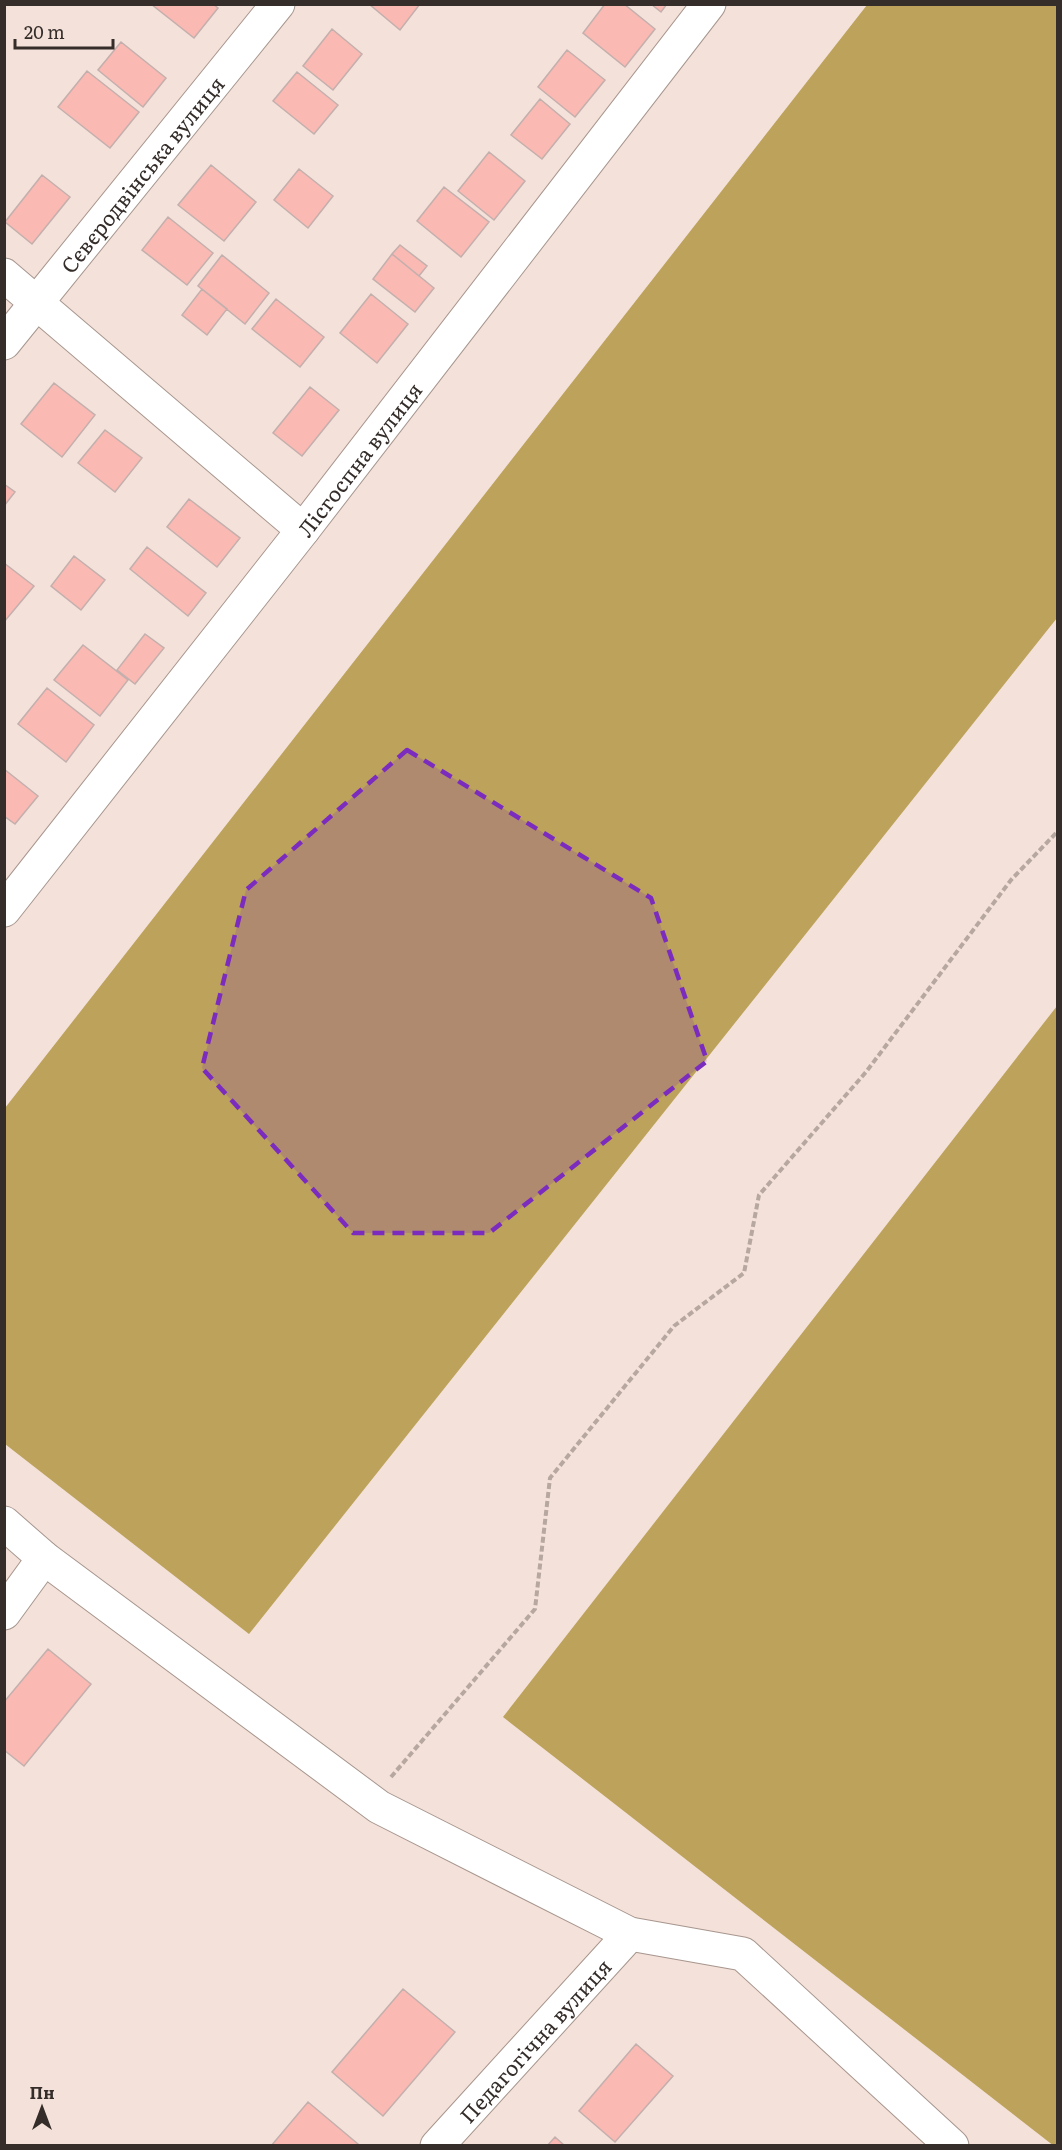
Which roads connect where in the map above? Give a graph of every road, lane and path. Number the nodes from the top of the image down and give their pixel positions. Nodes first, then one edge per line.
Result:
1 (278, 4) edge
2 (709, 4) edge
3 (4, 275) edge
4 (38, 302) junction
5 (4, 344) edge
6 (303, 530) junction
7 (1058, 831) edge
8 (4, 910) edge
9 (4, 1523) edge
10 (44, 1558) junction
11 (4, 1613) edge
12 (369, 1800) junction
13 (630, 1934) junction
14 (437, 2145) edge
15 (952, 2145) edge

1 - 4 street, Сєвєродвінська вулиця
2 - 6 street, Лісгоспна вулиця
3 - 4 street
4 - 5 street, Сєвєродвінська вулиця
4 - 6 street
6 - 8 street, Лісгоспна вулиця
7 - 12 path
9 - 10 street
10 - 11 street
10 - 12 street
12 - 13 street
13 - 14 street, Педагогічна вулиця
13 - 15 street

